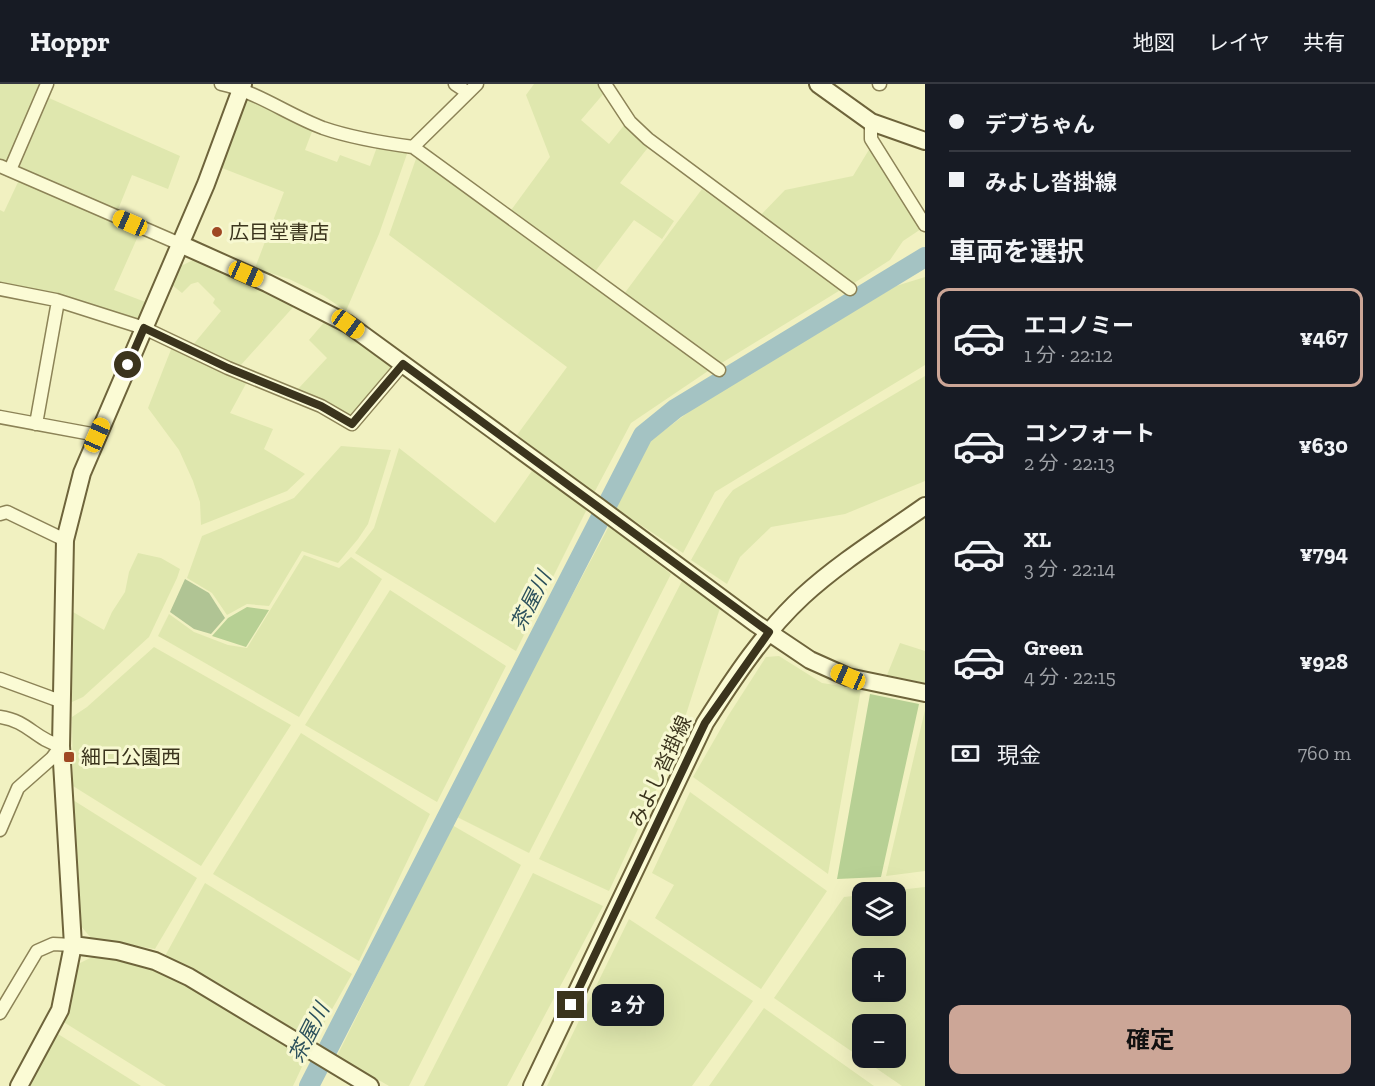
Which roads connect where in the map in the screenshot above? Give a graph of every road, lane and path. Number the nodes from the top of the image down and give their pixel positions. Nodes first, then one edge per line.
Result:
1 (47, 84) edge
2 (221, 84) edge
3 (455, 84) edge
4 (477, 84) edge
5 (606, 84) edge
6 (818, 84) edge
7 (243, 86) edge
8 (467, 92) junction
9 (871, 122) junction
10 (925, 141) edge
11 (413, 147) junction
12 (5, 168) edge
13 (925, 225) edge
14 (180, 244) junction
15 (850, 289) dead end
16 (0, 290) edge
17 (58, 301) junction
18 (144, 328) junction
19 (403, 364) junction
20 (719, 370) dead end
21 (0, 417) edge
22 (36, 424) junction
23 (97, 435) junction
24 (925, 506) edge
25 (0, 514) edge
26 (65, 540) junction
27 (769, 632) junction
28 (0, 679) edge
29 (925, 693) edge
30 (60, 701) junction
31 (0, 717) edge
32 (61, 746) junction
33 (0, 830) edge
34 (73, 945) junction
35 (0, 1013) edge
36 (19, 1086) edge
37 (370, 1086) edge
38 (532, 1086) edge

1 - 12 street
2 - 7 street
3 - 8 street
4 - 8 street
5 - 15 street
6 - 9 street
7 - 11 street
7 - 14 street
8 - 11 street
9 - 10 street
9 - 13 street
11 - 20 street
12 - 14 street
14 - 18 street
14 - 19 street
16 - 17 street
17 - 18 street
17 - 22 street
18 - 19 street
18 - 23 street
19 - 27 street
21 - 22 street
22 - 23 street
23 - 26 street
24 - 27 street, みよし沓掛線
25 - 26 street
26 - 30 street
27 - 29 street
27 - 38 street, みよし沓掛線
28 - 30 street
30 - 32 street
31 - 32 street
32 - 33 street
32 - 34 street
34 - 35 street
34 - 36 street
34 - 37 street

